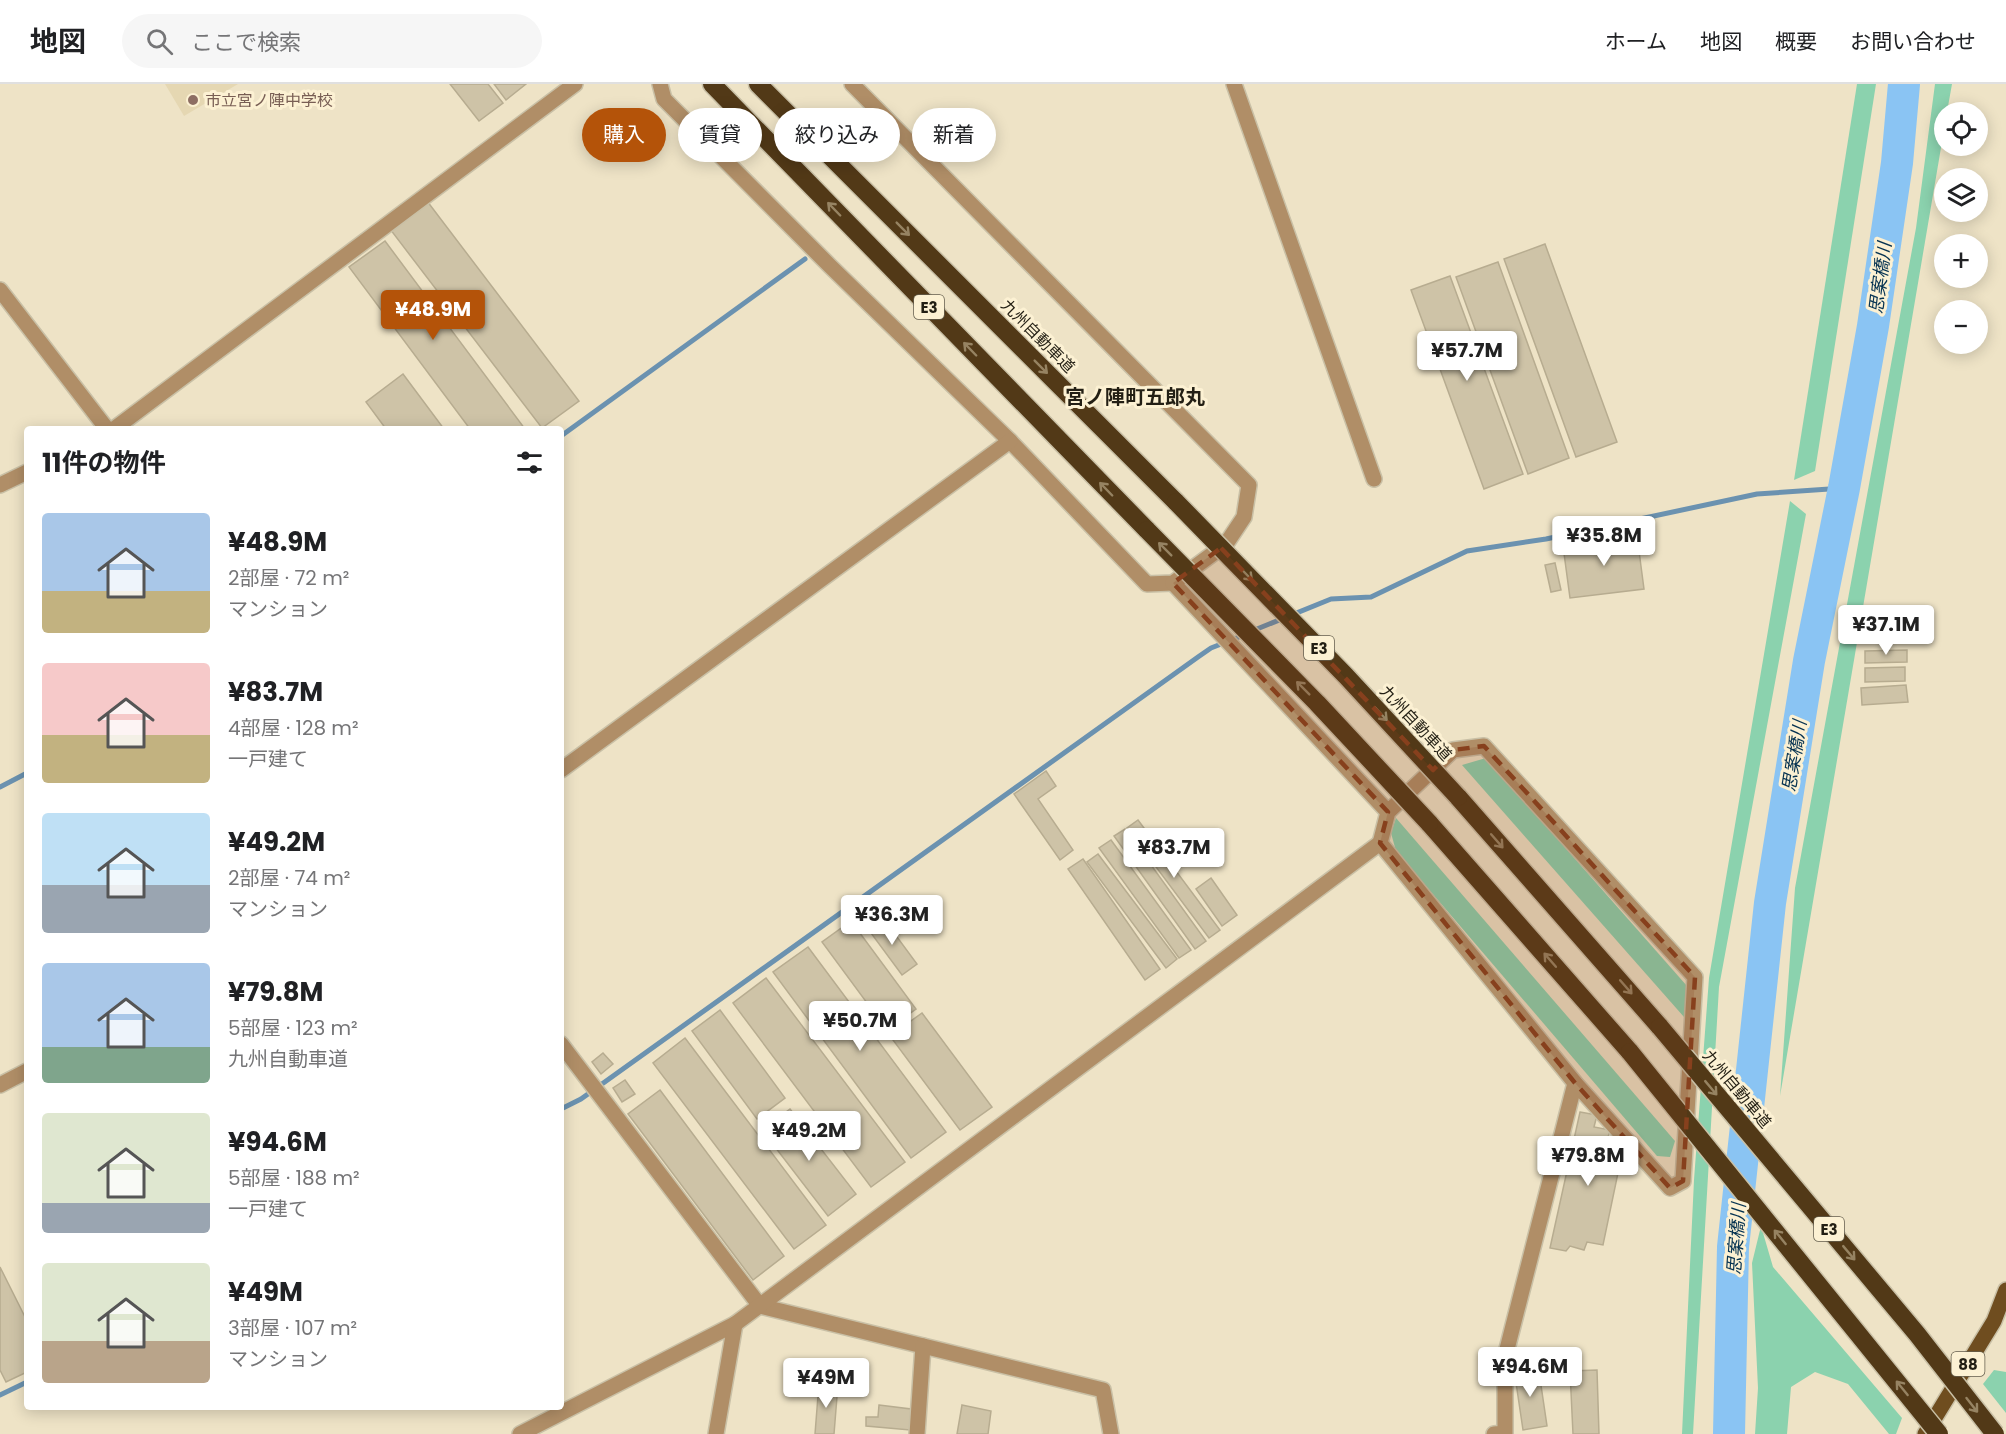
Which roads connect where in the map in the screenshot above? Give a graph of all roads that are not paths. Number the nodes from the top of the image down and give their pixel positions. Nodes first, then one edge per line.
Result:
1 (575, 84) edge
2 (660, 84) edge
3 (712, 84) edge
4 (758, 84) edge
5 (852, 84) edge
6 (1234, 84) edge
7 (0, 290) edge
8 (105, 426) edge
9 (118, 426) edge
10 (1010, 441) junction
11 (24, 473) edge
12 (1374, 479) dead end
13 (0, 485) edge
14 (1173, 583) junction
15 (564, 768) edge
16 (1388, 812) junction
17 (1380, 843) junction
18 (564, 1048) edge
19 (24, 1073) edge
20 (1575, 1083) junction
21 (0, 1085) edge
22 (2006, 1290) edge
23 (760, 1305) junction
24 (735, 1324) junction
25 (923, 1346) junction
26 (520, 1434) edge
27 (716, 1434) edge
28 (917, 1434) edge
29 (1111, 1434) edge
30 (1494, 1434) edge
31 (1925, 1434) edge
32 (1939, 1434) edge
33 (1995, 1434) edge

1 - 9 street
2 - 10 street
32 -> 3 highway, E3, bridge
4 -> 33 highway, 九州自動車道 / E3, bridge
5 - 14 street
6 - 12 street
7 - 8 street
10 - 14 street
10 - 15 street
11 - 13 street
14 - 16 street
16 - 17 street
16 - 20 street
17 - 20 street
17 - 23 street
18 - 23 street
19 - 21 street
20 - 30 street
22 - 31 main road, 88
23 - 24 street
23 - 25 street
24 - 26 street
24 - 27 street
25 - 28 street
25 - 29 street

